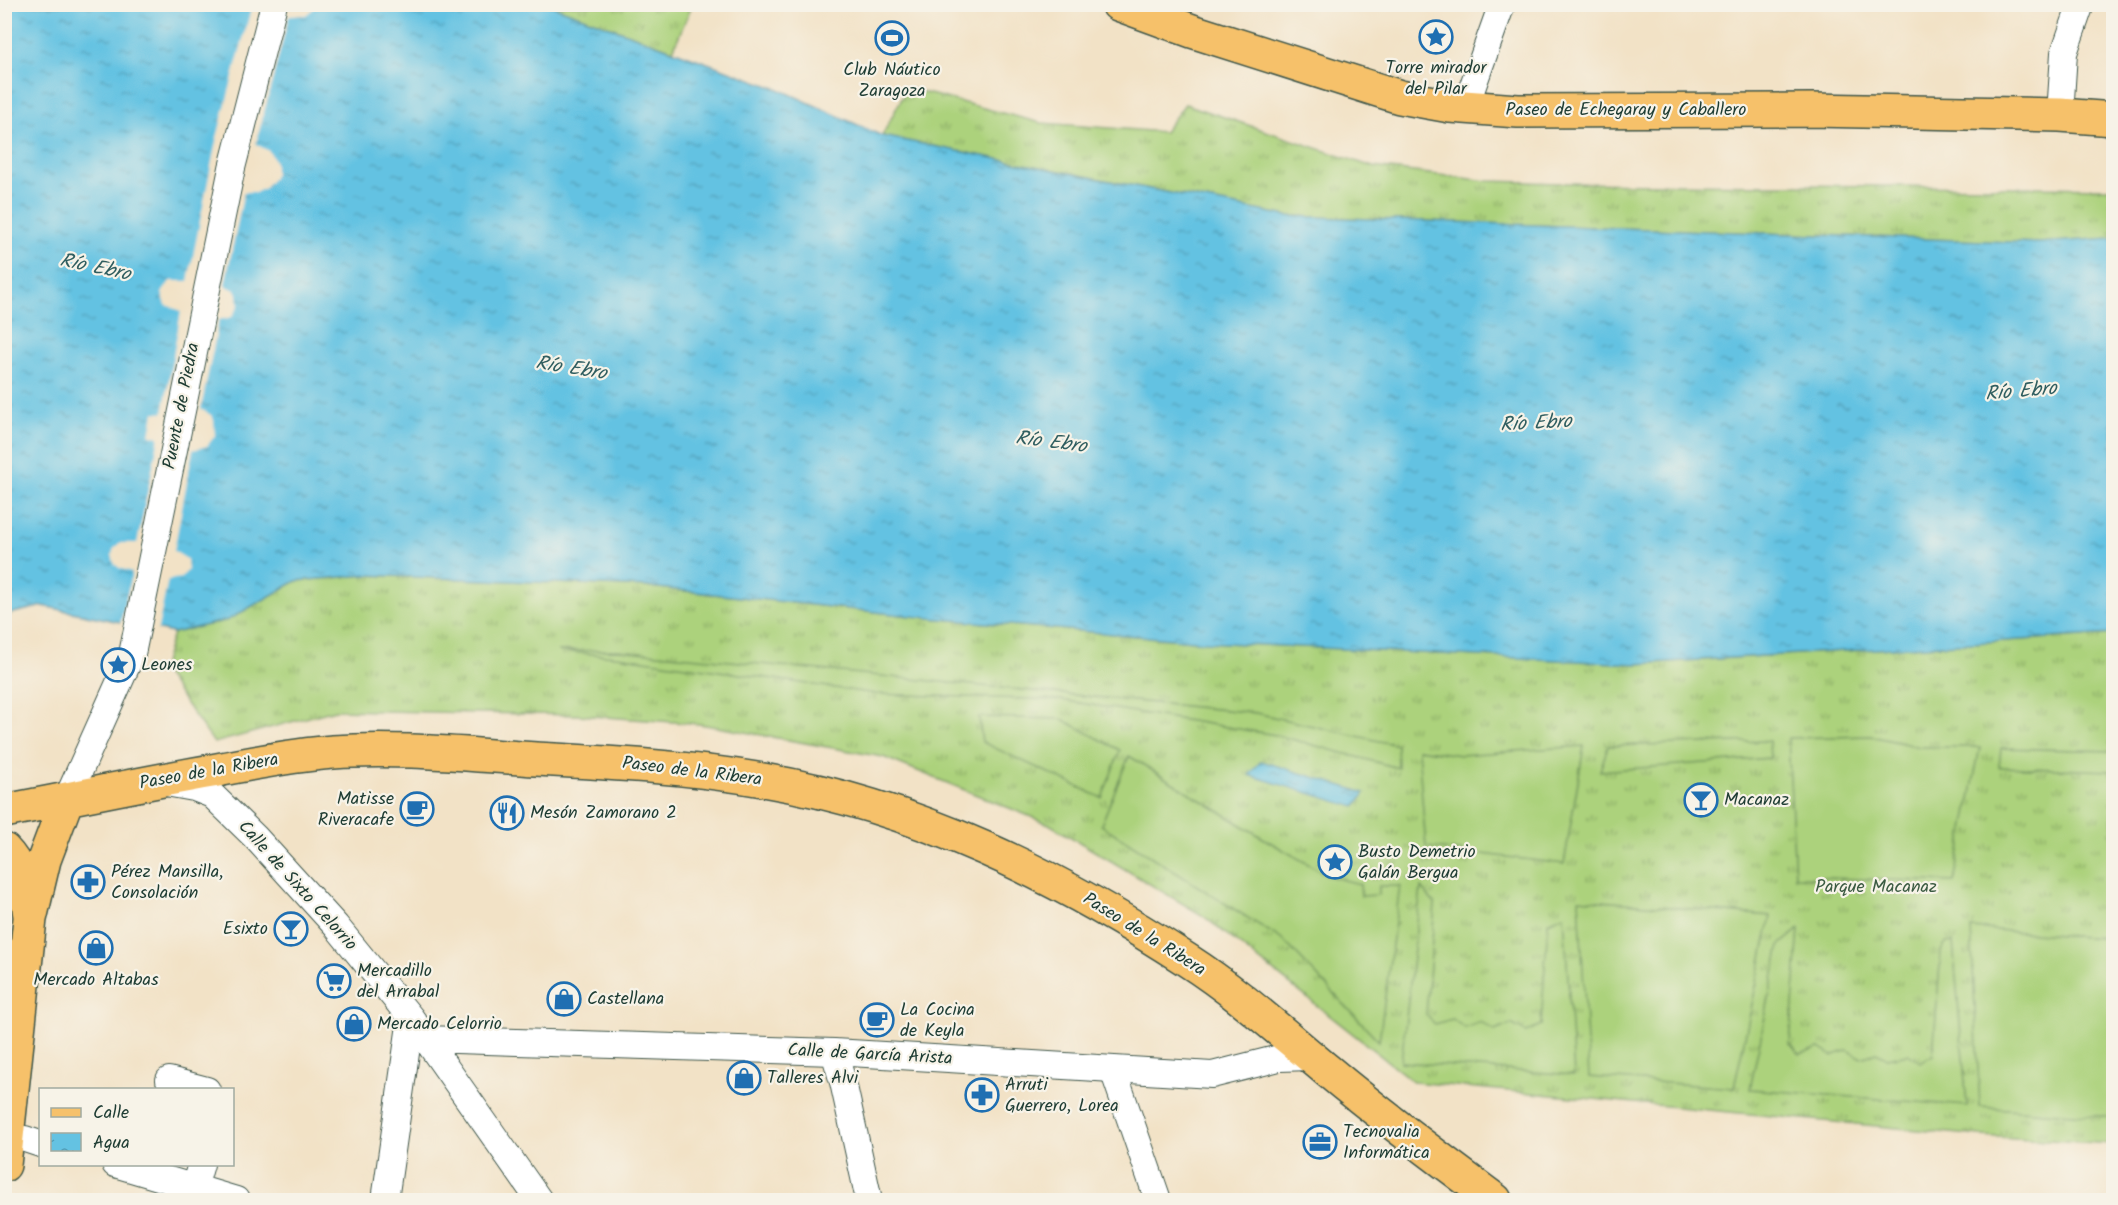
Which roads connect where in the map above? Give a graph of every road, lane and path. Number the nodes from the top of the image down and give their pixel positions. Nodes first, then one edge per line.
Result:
1 (274, 4) edge
2 (1118, 4) edge
3 (1502, 4) edge
4 (2081, 4) edge
5 (1465, 108) junction
6 (2060, 115) junction
7 (2114, 119) edge
8 (157, 781) junction
9 (67, 799) junction
10 (4, 811) edge
11 (4, 850) edge
12 (30, 920) junction
13 (411, 1018) junction
14 (426, 1039) junction
15 (834, 1052) junction
16 (1311, 1057) junction
17 (1113, 1070) junction
18 (169, 1080) dead end
19 (203, 1088) edge
20 (4, 1166) edge
21 (129, 1166) edge
22 (197, 1176) edge
23 (236, 1200) edge
24 (385, 1200) edge
25 (539, 1200) edge
26 (869, 1200) edge
27 (1158, 1200) edge
28 (1495, 1200) edge

1 - 9 street, Puente de Piedra
2 - 5 main road, Paseo de Echegaray y Caballero
3 - 5 street
4 - 6 street
5 - 6 main road, Paseo de Echegaray y Caballero
6 - 7 main road, Paseo de Echegaray y Caballero
8 - 9 main road, Paseo de la Ribera
8 - 13 street, Calle de Sixto Celorrio
8 - 16 main road, Paseo de la Ribera
9 - 10 main road, Paseo de la Ribera
9 - 12 main road
11 - 12 main road
12 - 20 main road
13 - 14 street, Calle de Sixto Celorrio
13 - 24 street
14 - 15 street, Calle de García Arista
14 - 25 street, Calle de Sixto Celorrio
15 - 17 street, Calle de García Arista
15 - 26 street
16 - 17 street, Calle de García Arista
16 - 28 main road, Paseo de la Ribera
17 - 27 street
18 - 19 street
21 - 22 street
22 - 23 street

